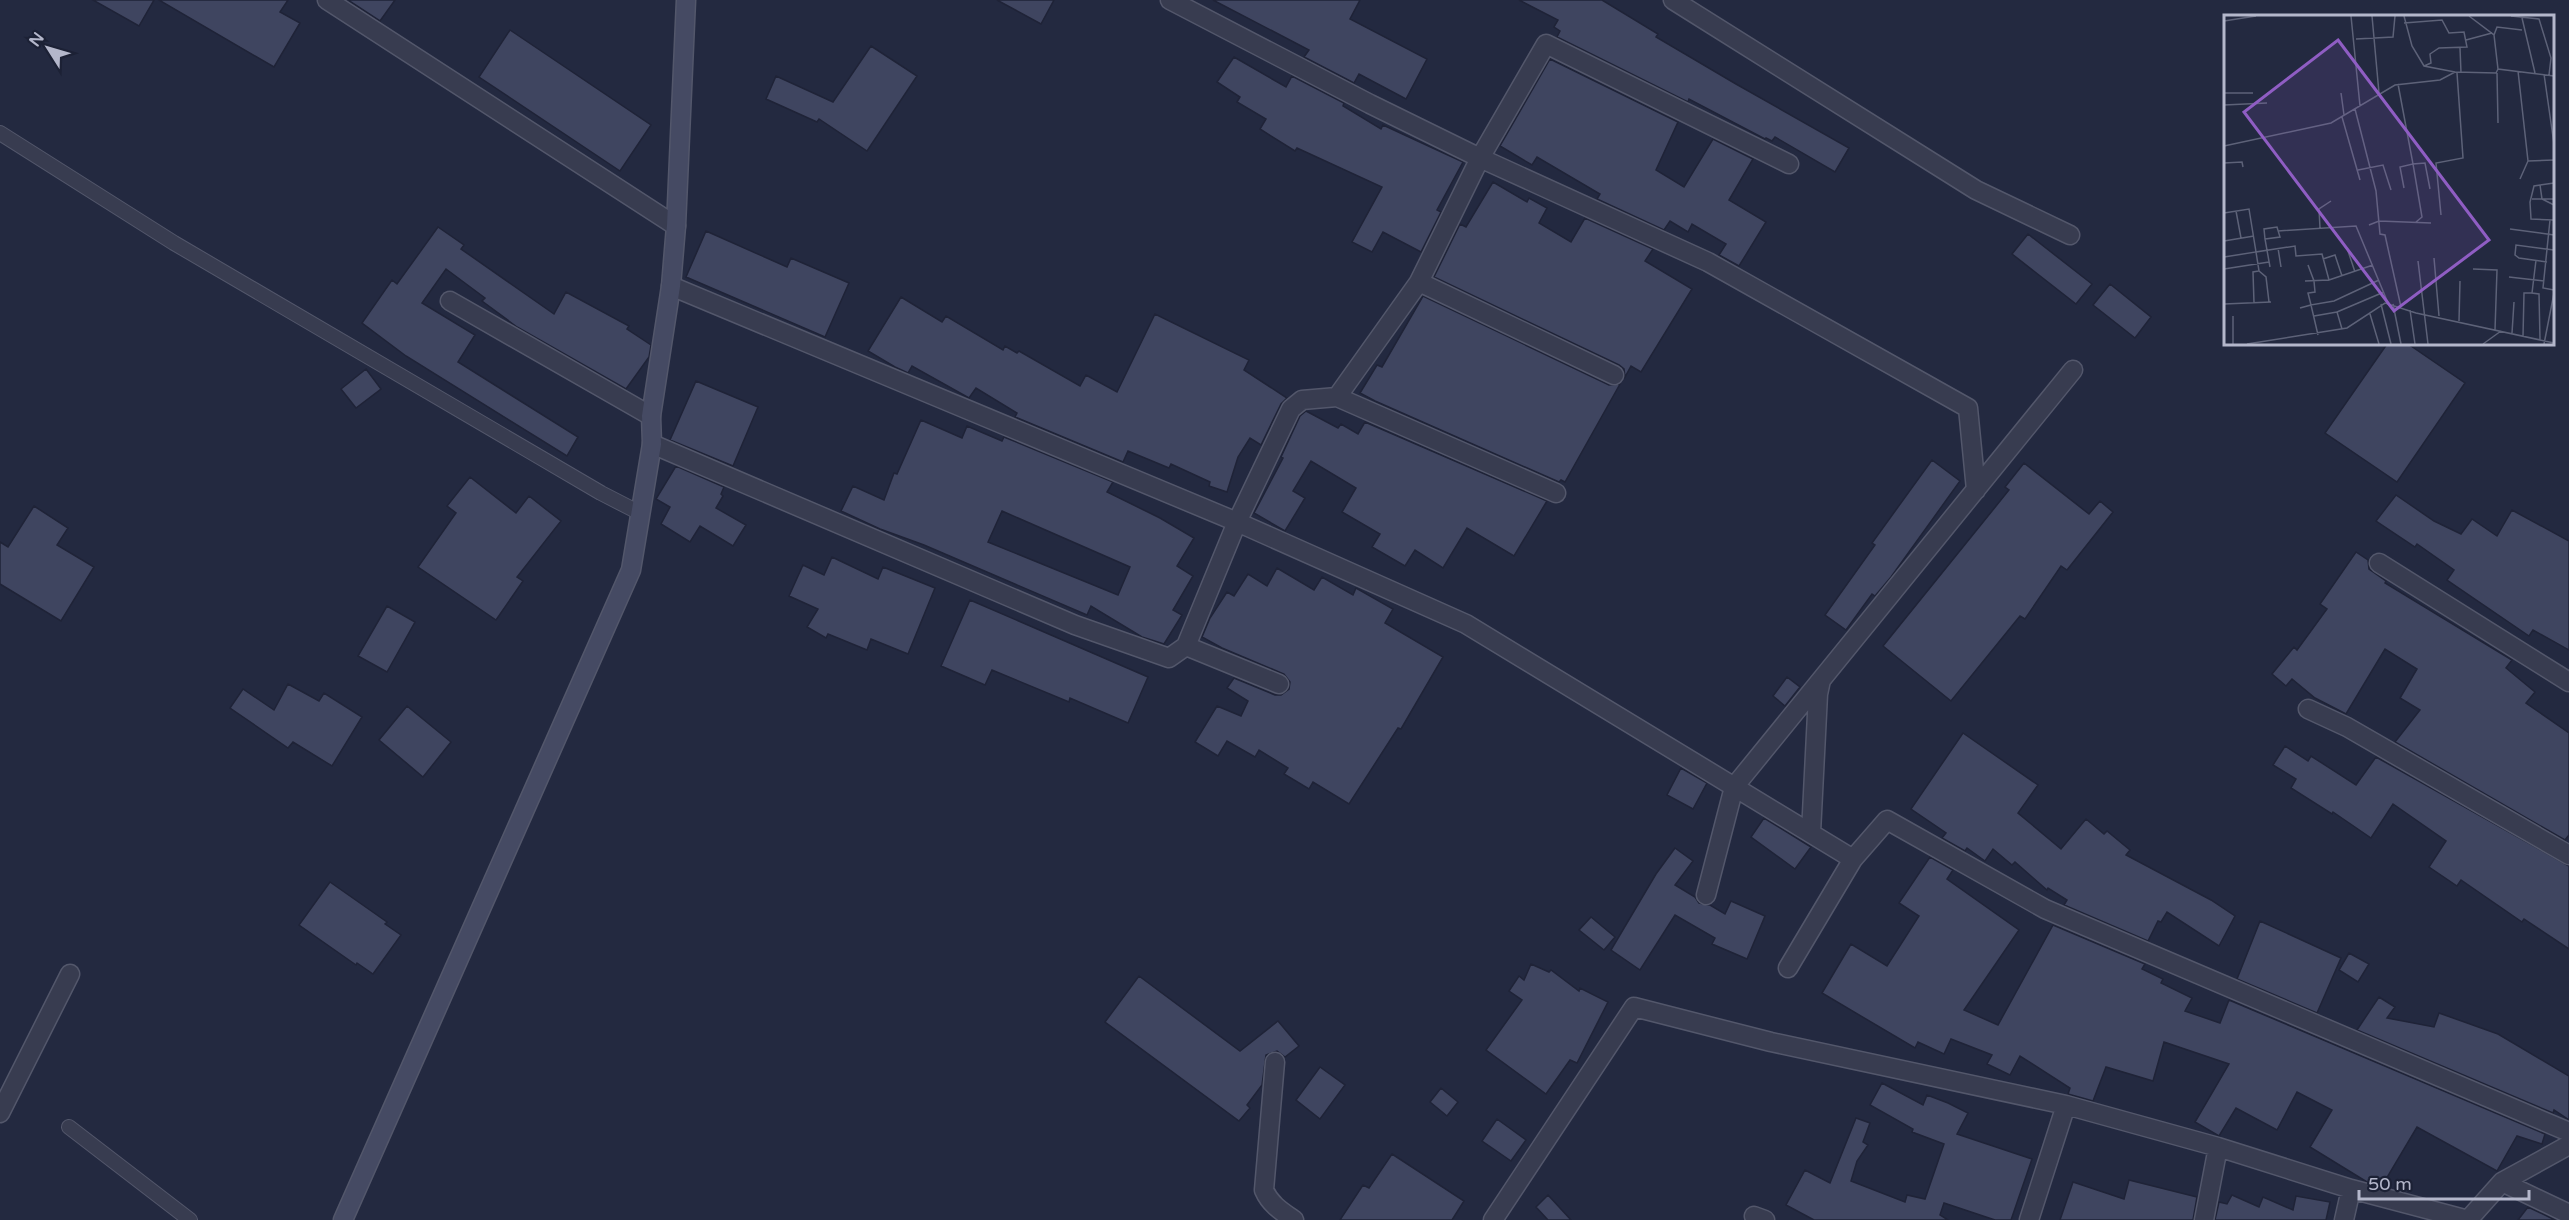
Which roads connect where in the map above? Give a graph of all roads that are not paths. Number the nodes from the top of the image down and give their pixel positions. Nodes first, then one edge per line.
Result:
1 (327, 0) edge
2 (686, 0) edge
3 (1170, 0) edge
4 (1673, 0) edge
5 (1195, 6) edge
6 (0, 133) edge
7 (1480, 158) junction
8 (1789, 164) dead end
9 (676, 226) junction
10 (2070, 235) dead end
11 (1419, 282) junction
12 (671, 286) junction
13 (450, 301) dead end
14 (2073, 370) dead end
15 (1614, 375) dead end
16 (1337, 397) junction
17 (651, 416) junction
18 (652, 444) junction
19 (1976, 489) junction
20 (1556, 494) dead end
21 (640, 513) junction
22 (1237, 522) junction
23 (2379, 563) dead end
24 (1186, 646) junction
25 (1822, 678) junction
26 (2569, 682) edge
27 (1279, 684) dead end
28 (2308, 709) dead end
29 (1734, 786) junction
30 (1810, 833) junction
31 (2569, 855) edge
32 (1853, 859) junction
33 (1706, 895) dead end
34 (1788, 968) dead end
35 (70, 974) dead end
36 (1275, 1062) dead end
37 (2066, 1105) junction
38 (0, 1113) edge
39 (69, 1127) dead end
40 (2569, 1132) edge
41 (2569, 1145) edge
42 (2218, 1147) junction
43 (2502, 1182) junction
44 (2351, 1189) junction
45 (2569, 1214) edge
46 (190, 1220) edge
47 (343, 1220) edge
48 (1294, 1220) edge
49 (1493, 1220) edge
50 (2029, 1220) edge
51 (2204, 1220) edge
52 (2344, 1220) edge
53 (2468, 1220) edge

1 - 9 street
2 - 9 street
3 - 5 street
4 - 10 street
5 - 7 street
6 - 21 lane
7 - 8 street
7 - 11 street
7 - 19 street
9 - 12 street
11 - 15 street
11 - 16 street
12 - 17 street
12 - 22 street
13 - 17 street
14 - 19 street
16 - 20 street
16 - 22 street
17 - 18 street
18 - 21 street
18 - 24 street
19 - 25 street
21 - 47 street
22 - 24 street
22 - 29 street
23 - 26 street
24 - 27 street
25 - 29 street
25 - 30 street
28 - 31 street
29 - 30 street
29 - 33 street
30 - 32 street
32 - 34 street
32 - 40 street
35 - 38 street
36 - 48 street
37 - 42 street
37 - 49 street
37 - 50 street
39 - 46 lane
41 - 43 street
42 - 44 street
42 - 51 street
43 - 45 street
43 - 53 street
44 - 52 street
44 - 53 street

